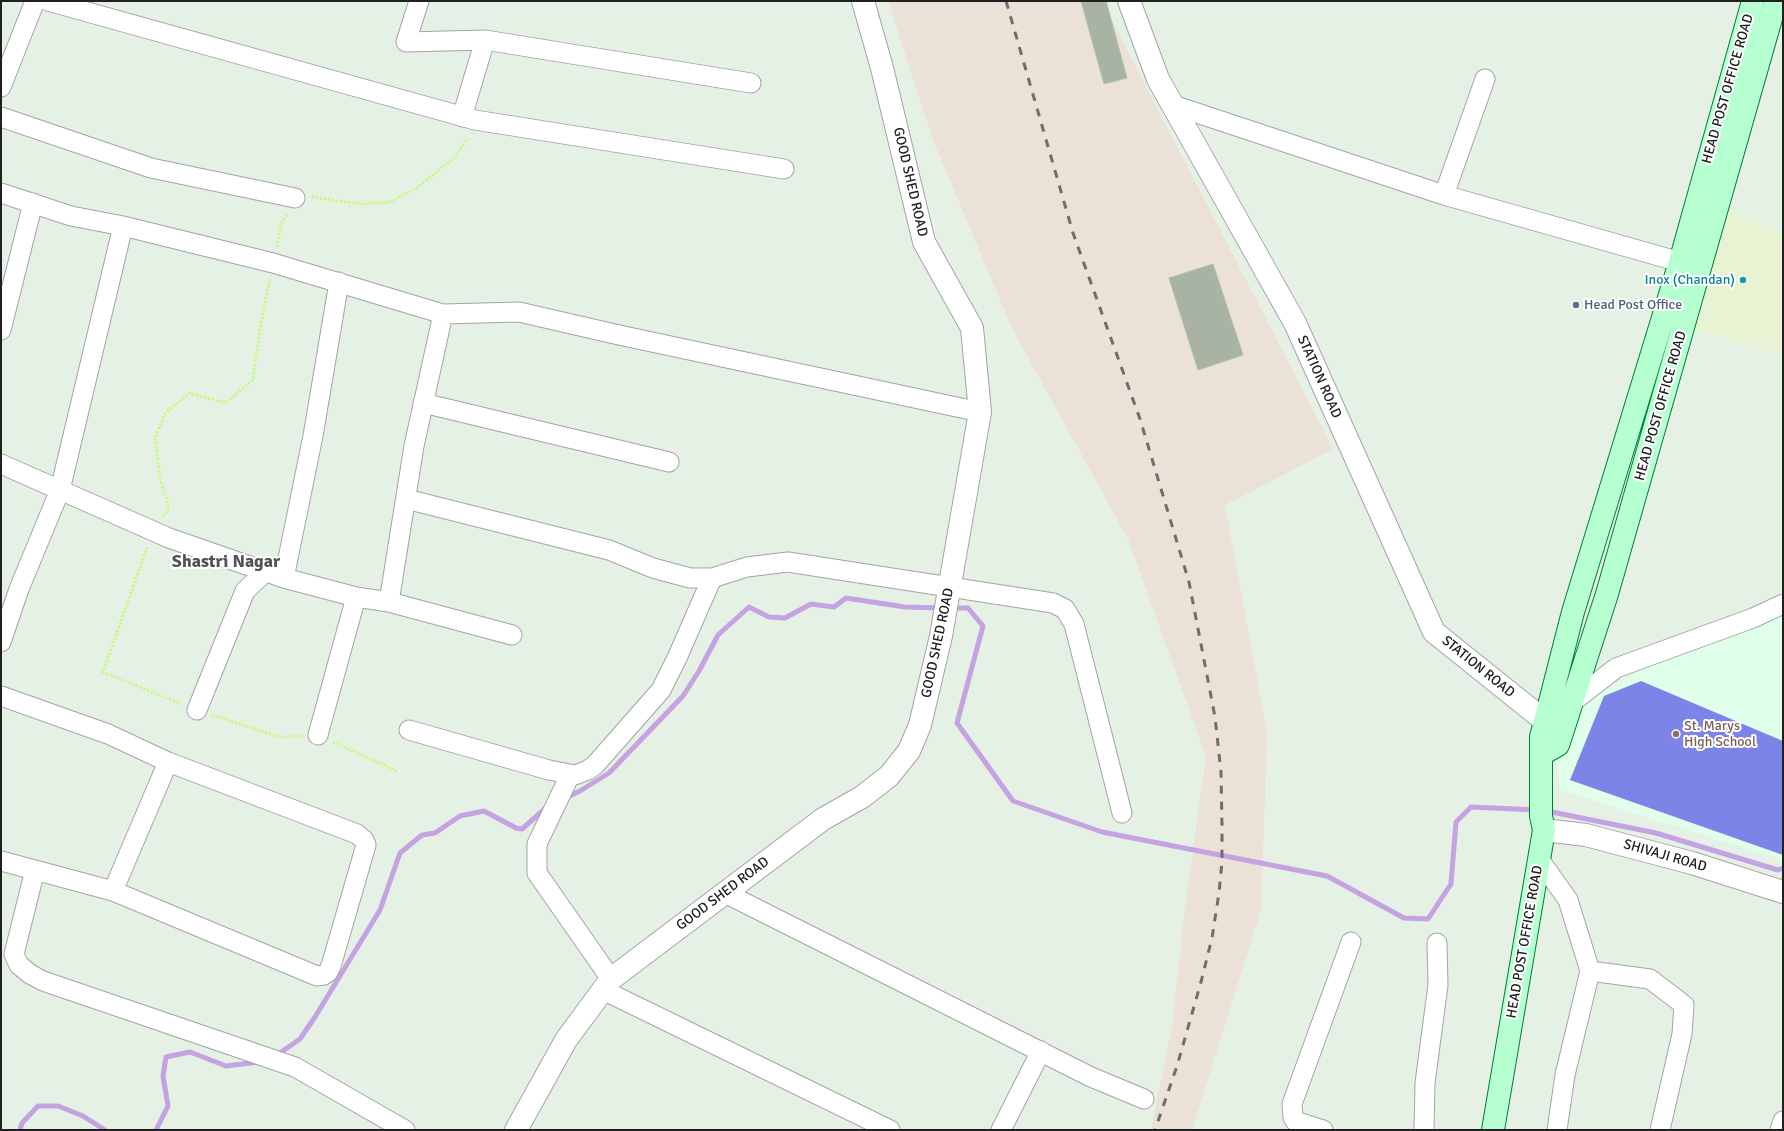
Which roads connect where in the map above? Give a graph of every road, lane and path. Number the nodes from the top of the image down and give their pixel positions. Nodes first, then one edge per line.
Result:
1 (35, 1) edge
2 (48, 1) edge
3 (420, 1) edge
4 (862, 1) edge
5 (1129, 1) edge
6 (1753, 1) edge
7 (1776, 1) edge
8 (485, 40) junction
9 (7, 54) edge
10 (1485, 79) dead end
11 (751, 83) dead end
12 (1, 87) edge
13 (1173, 105) junction
14 (1, 117) edge
15 (462, 117) junction
16 (468, 138) dead end
17 (784, 169) dead end
18 (1, 193) edge
19 (1444, 195) junction
20 (295, 198) junction
21 (33, 204) junction
22 (123, 226) junction
23 (1680, 262) junction
24 (274, 263) junction
25 (339, 282) junction
26 (443, 314) junction
27 (1, 330) edge
28 (423, 403) junction
29 (980, 412) junction
30 (669, 462) dead end
31 (1, 464) edge
32 (60, 490) junction
33 (406, 498) junction
34 (152, 531) junction
35 (265, 572) junction
36 (284, 578) junction
37 (712, 578) junction
38 (356, 598) junction
39 (389, 602) junction
40 (948, 602) junction
41 (1783, 604) edge
42 (512, 635) dead end
43 (1, 642) edge
44 (1, 696) edge
45 (1572, 704) junction
46 (197, 710) junction
47 (1546, 721) junction
48 (409, 730) dead end
49 (318, 735) junction
50 (1542, 754) junction
51 (168, 762) junction
52 (397, 772) dead end
53 (570, 775) junction
54 (1122, 813) dead end
55 (1543, 823) junction
56 (1539, 859) junction
57 (1, 861) edge
58 (36, 870) junction
59 (113, 891) junction
60 (1783, 892) edge
61 (725, 893) junction
62 (1350, 942) dead end
63 (1437, 943) dead end
64 (1590, 971) junction
65 (607, 984) junction
66 (1041, 1051) junction
67 (1144, 1099) dead end
68 (1783, 1121) edge
69 (405, 1130) edge
70 (516, 1130) edge
71 (890, 1130) edge
72 (1001, 1130) edge
73 (1323, 1130) edge
74 (1424, 1130) edge
75 (1493, 1130) edge
76 (1557, 1130) edge
77 (1660, 1130) edge
78 (1780, 1130) edge

1 - 9 street
2 - 15 street
3 - 8 street
4 - 29 street, GOOD SHED ROAD
5 - 13 street, STATION ROAD
6 - 23 main road, HEAD POST OFFICE ROAD
7 - 45 main road, HEAD POST OFFICE ROAD
8 - 11 street
8 - 15 street
9 - 12 street
10 - 19 street
13 - 19 street
13 - 47 street, STATION ROAD
14 - 20 street
15 - 17 street
16 - 20 path
18 - 21 street
19 - 23 street
20 - 24 path
21 - 22 street
21 - 27 street
22 - 24 street
22 - 32 street
23 - 47 main road, HEAD POST OFFICE ROAD
24 - 25 street
24 - 34 path
25 - 26 street
25 - 36 street
26 - 28 street
26 - 29 street
28 - 30 street
28 - 33 street
29 - 40 street, GOOD SHED ROAD
31 - 32 street
32 - 34 street
32 - 43 street
33 - 37 street
33 - 39 street
34 - 35 street
34 - 46 path
35 - 36 street
35 - 46 street
36 - 38 street
37 - 40 street
37 - 53 street
38 - 39 street
38 - 49 street
39 - 42 street
40 - 54 street
40 - 61 street, GOOD SHED ROAD
41 - 45 street
44 - 51 street
45 - 47 street
45 - 50 main road, HEAD POST OFFICE ROAD
46 - 49 path
47 - 50 main road, HEAD POST OFFICE ROAD
48 - 53 street
49 - 52 path
50 - 55 main road, HEAD POST OFFICE ROAD
51 - 59 street
51 - 59 street
53 - 65 street
55 - 56 main road, HEAD POST OFFICE ROAD
55 - 60 street, SHIVAJI ROAD
56 - 64 street
56 - 75 main road, HEAD POST OFFICE ROAD
57 - 58 street
58 - 59 street
58 - 69 street
61 - 65 street, GOOD SHED ROAD
61 - 66 street
62 - 73 street
63 - 74 street
64 - 76 street
64 - 77 street
65 - 70 street, GOOD SHED ROAD
65 - 71 street
66 - 67 street
66 - 72 street
68 - 78 street

